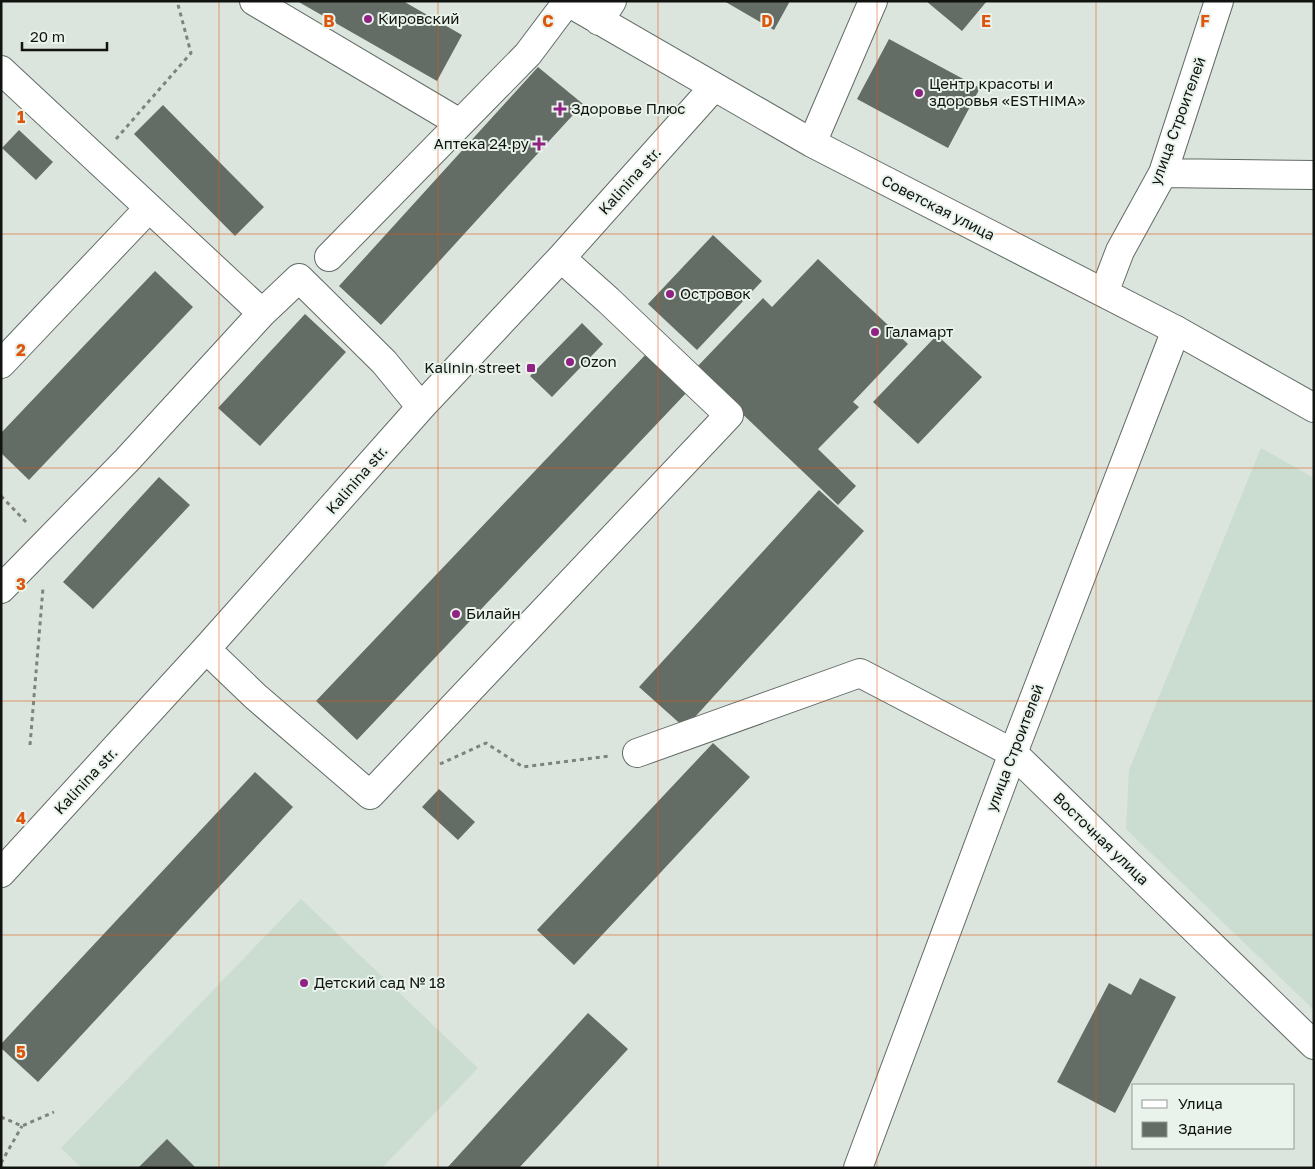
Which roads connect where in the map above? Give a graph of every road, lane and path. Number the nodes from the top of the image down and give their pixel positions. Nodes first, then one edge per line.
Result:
1 (177, 1) edge
2 (254, 1) edge
3 (874, 1) edge
4 (1219, 1) edge
5 (566, 2) edge
6 (605, 11) edge
7 (1, 70) edge
8 (713, 88) junction
9 (458, 122) junction
10 (812, 143) junction
11 (98, 160) junction
12 (1163, 173) junction
13 (1314, 175) edge
14 (149, 208) junction
15 (328, 257) dead end
16 (561, 258) junction
17 (1104, 293) junction
18 (262, 313) junction
19 (1176, 330) junction
20 (1, 364) edge
21 (421, 407) junction
22 (1314, 408) edge
23 (1, 496) edge
24 (47, 542) junction
25 (1, 589) edge
26 (206, 649) junction
27 (30, 745) dead end
28 (637, 753) joint
29 (1013, 753) junction
30 (433, 767) dead end
31 (1, 873) edge
32 (1314, 1045) edge
33 (54, 1112) dead end
34 (1, 1117) edge
35 (22, 1126) junction
36 (1, 1163) edge
37 (858, 1168) edge

1 - 11 path
2 - 9 street
3 - 10 street
4 - 12 street, улица Строителей
5 - 6 street, Советская улица
5 - 9 street
6 - 8 street, Советская улица
7 - 11 street
8 - 10 street, Советская улица
8 - 16 street, Kalinina str.
9 - 15 street
10 - 17 street, Советская улица
11 - 14 street
12 - 13 street
12 - 17 street, улица Строителей
14 - 18 street
14 - 20 street
16 - 21 street, Kalinina str.
16 - 26 street
17 - 19 street, Советская улица
18 - 21 street
18 - 24 street
19 - 22 street, Советская улица
19 - 29 street, улица Строителей
21 - 26 street, Kalinina str.
23 - 24 path
24 - 25 street
24 - 27 path
26 - 31 street, Kalinina str.
28 - 29 street, Восточная улица
28 - 30 path
29 - 32 street, Восточная улица
29 - 37 street, улица Строителей
33 - 35 path
34 - 35 path
35 - 36 path

